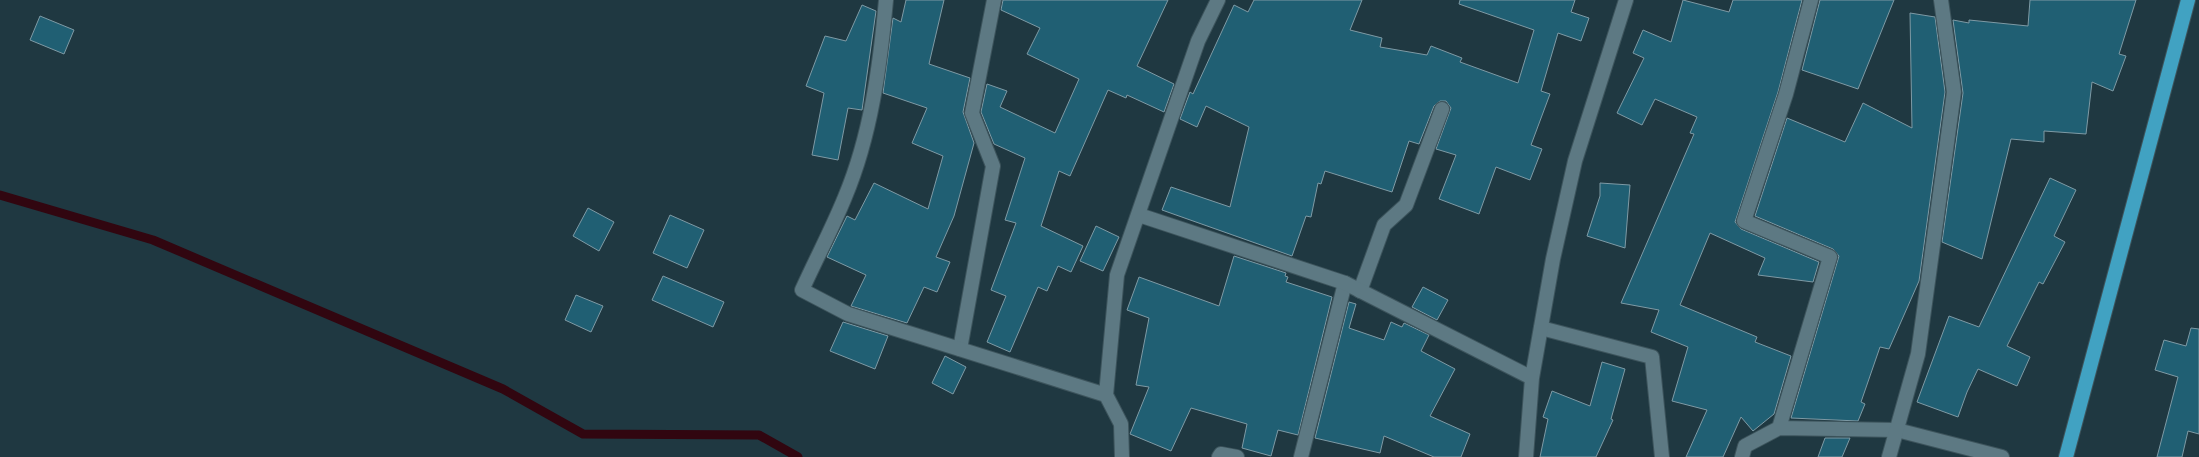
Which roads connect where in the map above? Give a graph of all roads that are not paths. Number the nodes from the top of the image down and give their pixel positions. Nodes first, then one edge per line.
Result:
1 (886, 0) edge
2 (994, 0) edge
3 (1218, 0) edge
4 (1626, 0) edge
5 (1811, 0) edge
6 (1941, 0) edge
7 (2188, 0) edge
8 (1442, 109) dead end
9 (1138, 215) junction
10 (1346, 283) junction
11 (1360, 291) junction
12 (1541, 328) junction
13 (960, 349) junction
14 (1532, 378) junction
15 (1106, 395) junction
16 (1779, 428) junction
17 (1897, 430) junction
18 (1122, 457) edge
19 (1219, 457) edge
20 (1237, 457) edge
21 (1301, 457) edge
22 (1526, 457) edge
23 (1662, 457) edge
24 (1742, 457) edge
25 (1890, 457) edge
26 (2002, 457) edge
27 (2066, 457) edge

1 - 13 street
2 - 13 street
3 - 9 street
4 - 12 street
5 - 16 street
6 - 17 street
7 - 27 highway
8 - 11 street
9 - 10 street
9 - 15 street
10 - 11 street
10 - 21 street
11 - 14 street
12 - 14 street
12 - 23 street
13 - 15 street
14 - 22 street
15 - 18 street
16 - 17 street
16 - 24 street
17 - 25 street
17 - 26 street
19 - 20 street

